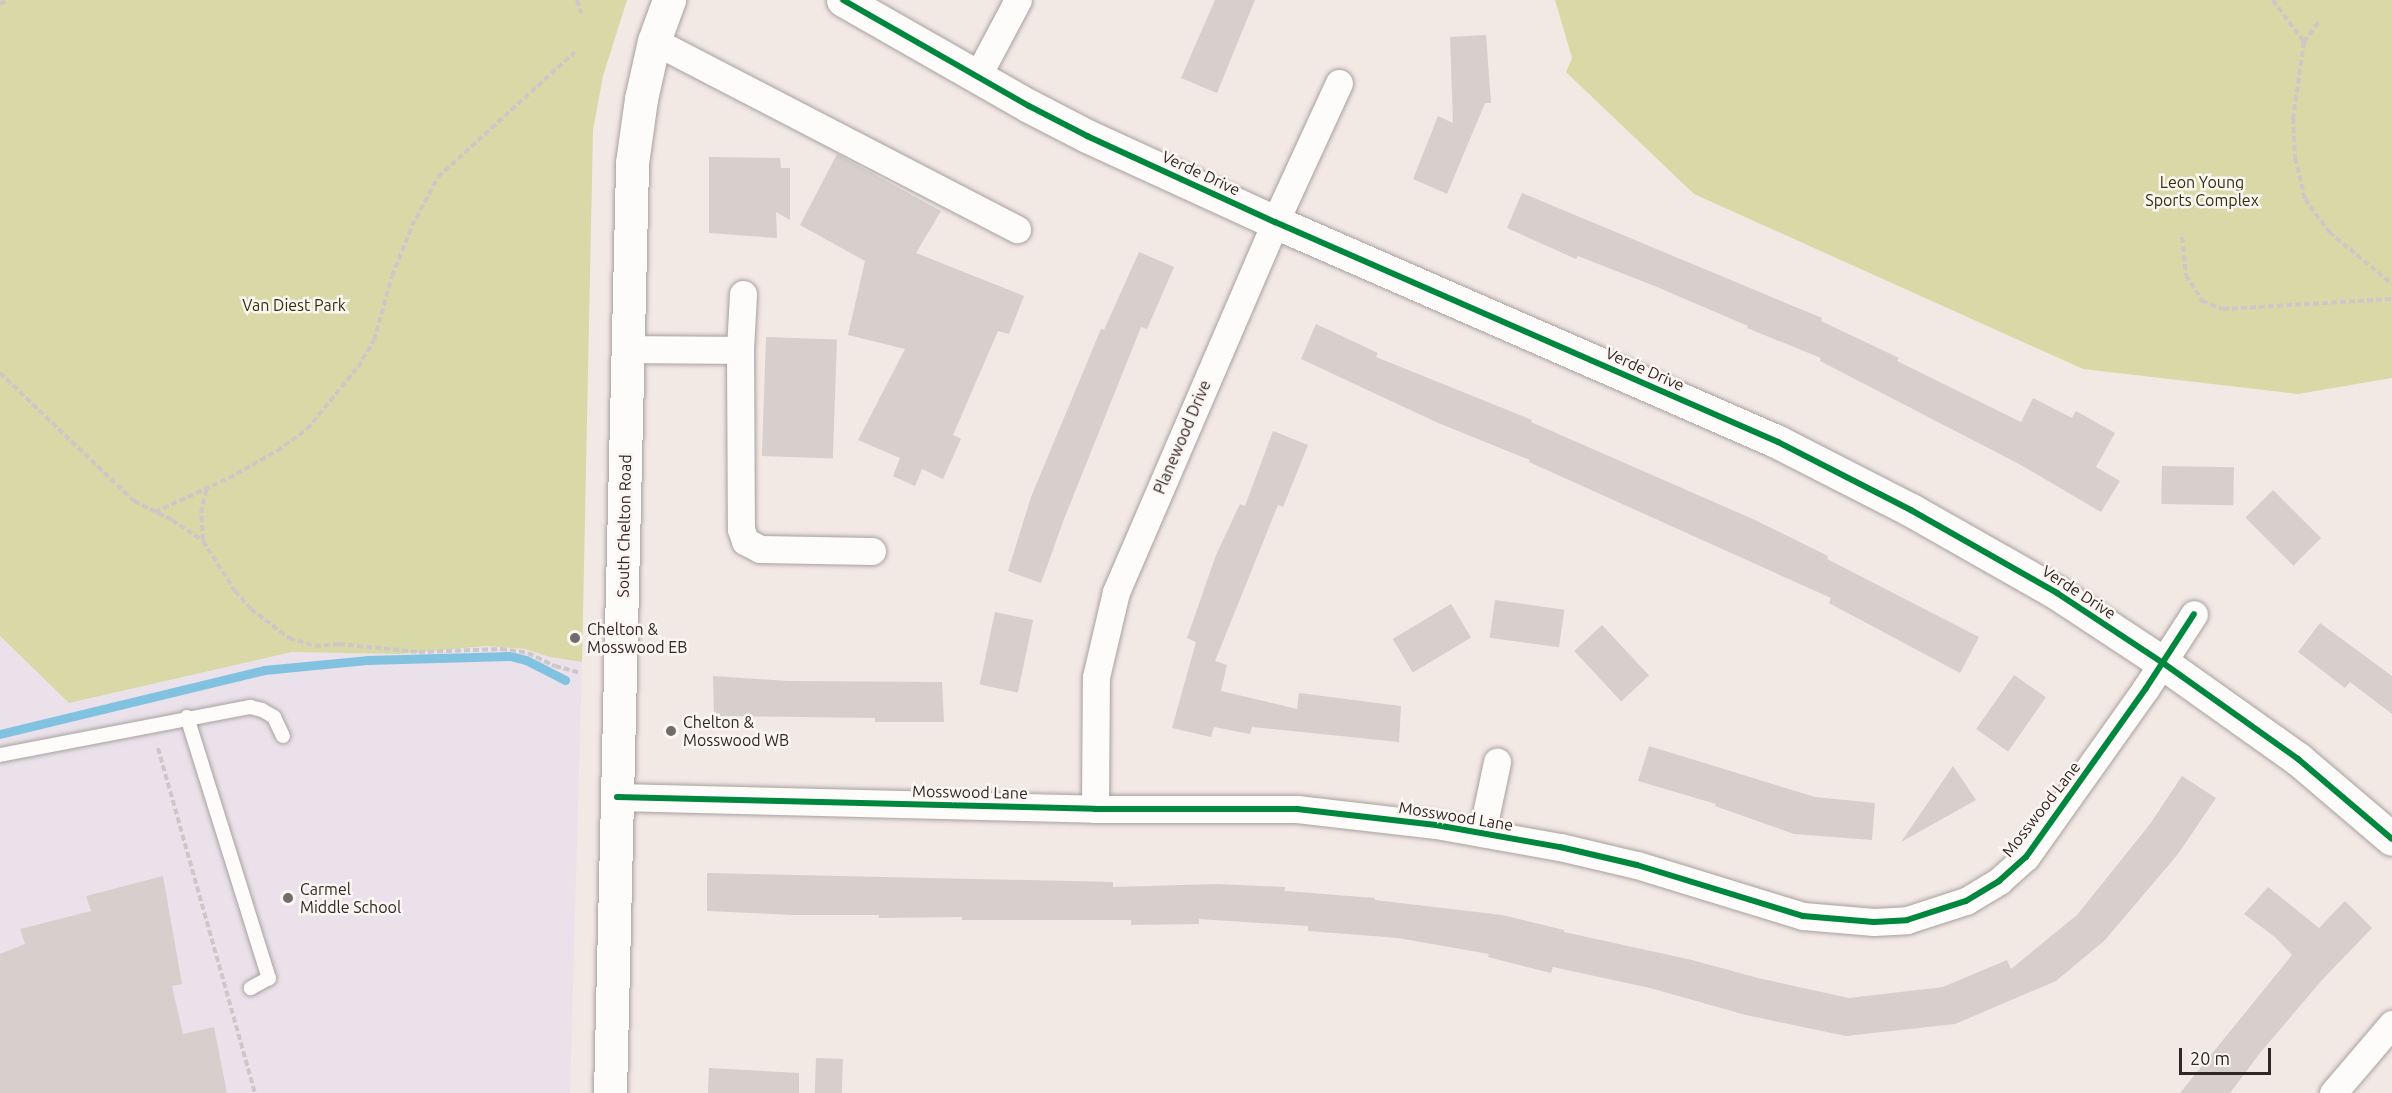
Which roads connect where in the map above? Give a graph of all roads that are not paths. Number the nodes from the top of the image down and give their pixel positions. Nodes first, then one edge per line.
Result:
1 (669, 0) edge
2 (843, 0) edge
3 (1018, 0) edge
4 (654, 41) junction
5 (977, 77) junction
6 (1339, 83) dead end
7 (1275, 222) junction
8 (1017, 229) dead end
9 (743, 294) dead end
10 (628, 349) junction
11 (740, 350) junction
12 (872, 551) dead end
13 (2194, 614) dead end
14 (2163, 663) junction
15 (187, 717) junction
16 (283, 736) dead end
17 (0, 755) edge
18 (1497, 762) dead end
19 (617, 797) junction
20 (1095, 809) junction
21 (1482, 833) junction
22 (2392, 839) edge
23 (251, 988) dead end
24 (2392, 1024) edge
25 (610, 1093) edge
26 (2333, 1093) edge

1 - 4 street, South Chelton Road
2 - 5 street, Verde Drive
3 - 5 street
4 - 8 street
4 - 10 street, South Chelton Road
5 - 7 street, Verde Drive
6 - 7 street, Planewood Drive
7 - 14 street, Verde Drive
7 - 20 street, Planewood Drive
9 - 11 street
10 - 11 street
10 - 19 street, South Chelton Road
11 - 12 street
13 - 14 street, Mosswood Lane
14 - 21 street, Mosswood Lane
14 - 22 street, Verde Drive
15 - 16 lane
15 - 17 lane
15 - 23 lane
18 - 21 street
19 - 20 street, Mosswood Lane
19 - 25 street, South Chelton Road
20 - 21 street, Mosswood Lane
24 - 26 street

